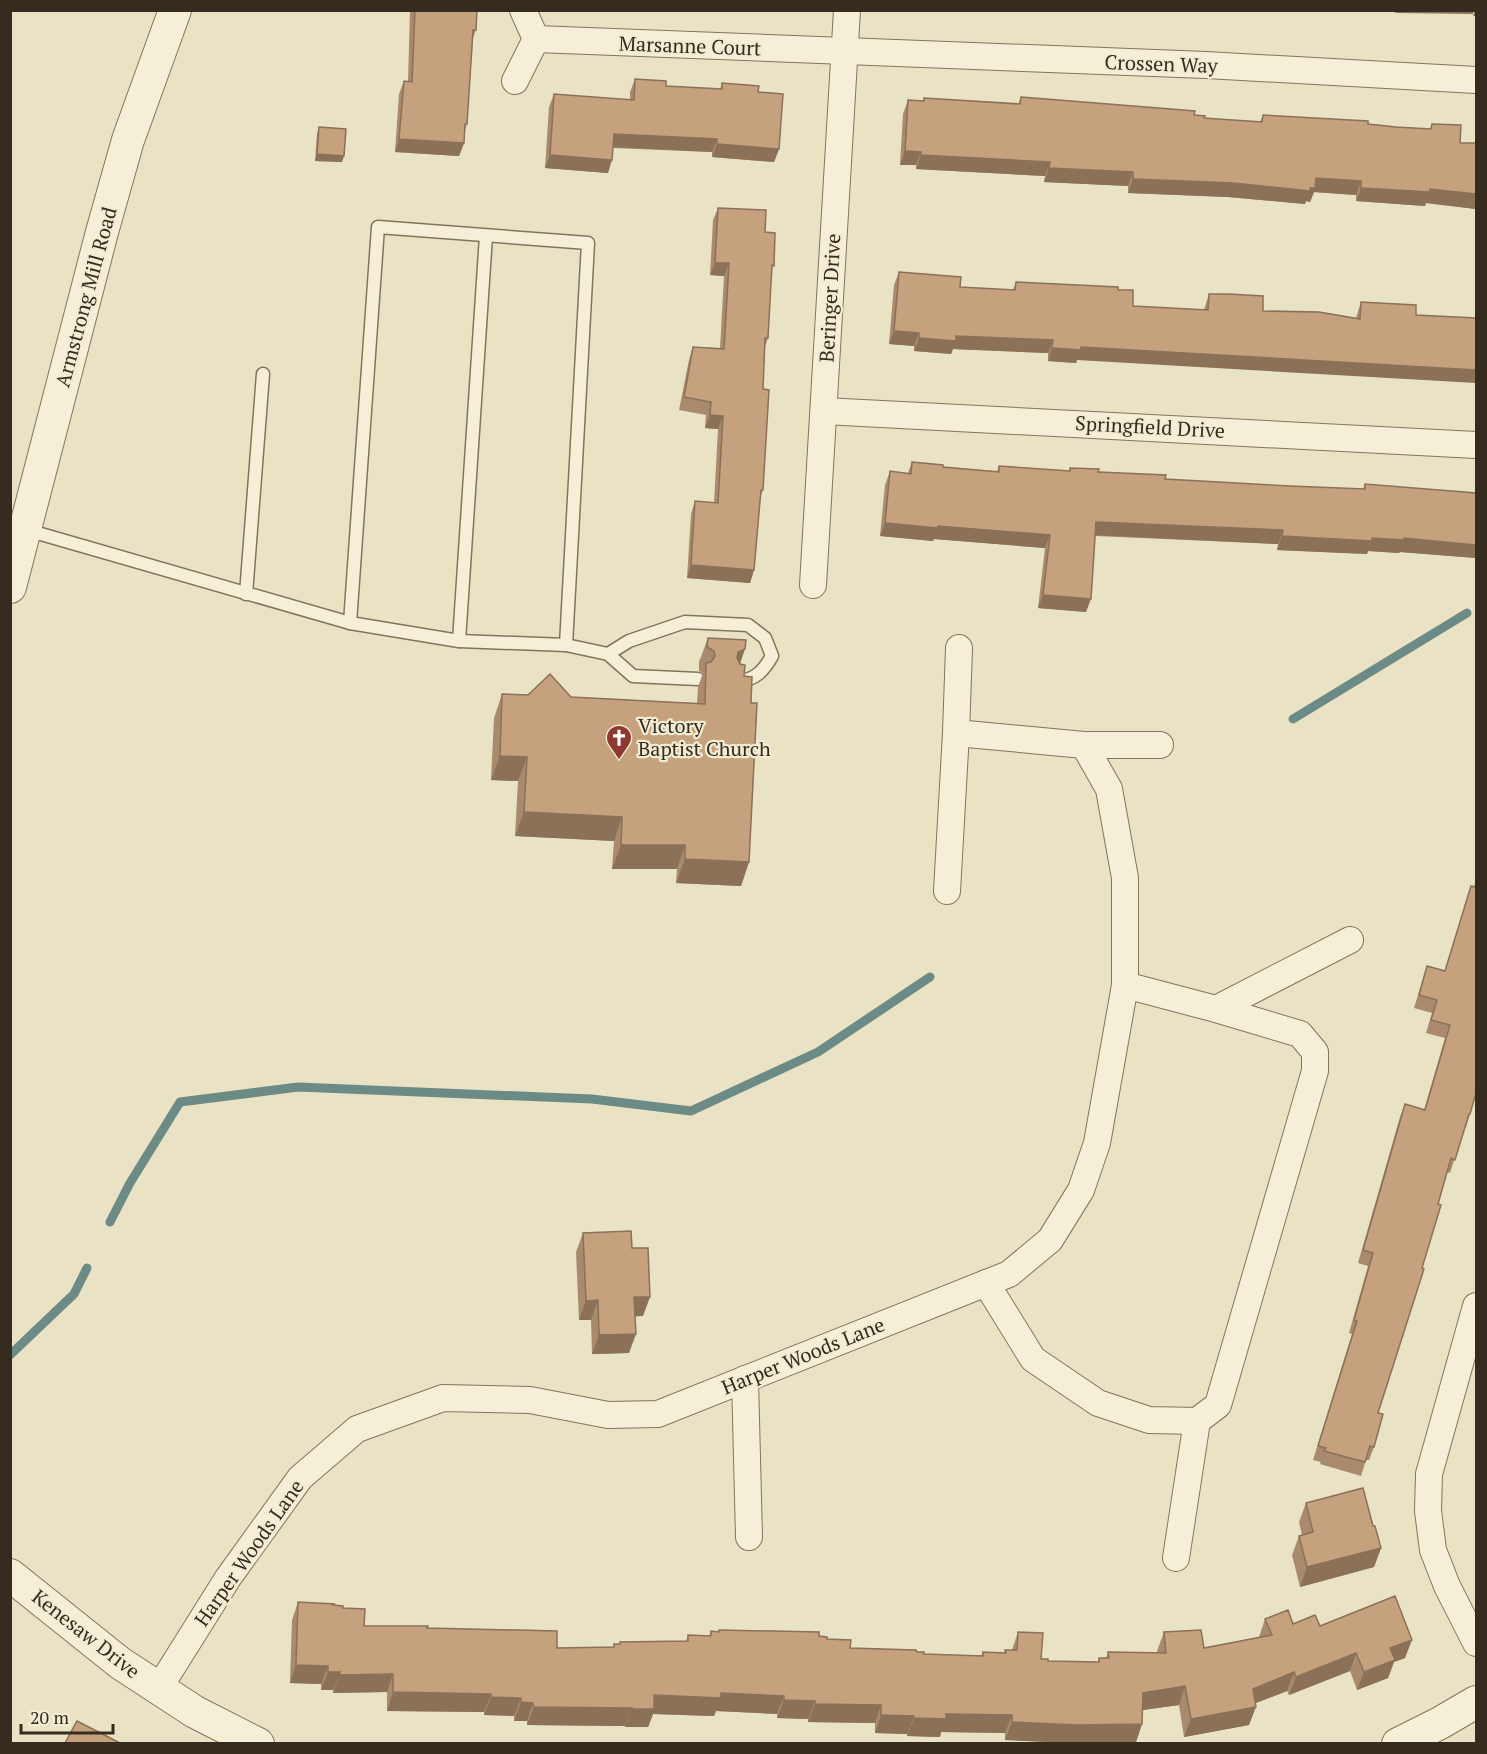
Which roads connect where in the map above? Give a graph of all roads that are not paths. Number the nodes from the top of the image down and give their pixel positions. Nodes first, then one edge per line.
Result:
1 (175, 10) edge
2 (523, 10) edge
3 (847, 10) edge
4 (536, 39) junction
5 (844, 52) junction
6 (1476, 80) edge
7 (515, 81) dead end
8 (486, 236) junction
9 (263, 374) dead end
10 (824, 411) junction
11 (1476, 444) edge
12 (26, 530) junction
13 (813, 585) dead end
14 (10, 587) edge
15 (246, 594) junction
16 (350, 623) junction
17 (459, 641) junction
18 (566, 645) junction
19 (959, 648) dead end
20 (608, 654) junction
21 (698, 679) dead end
22 (736, 681) edge
23 (956, 733) junction
24 (1084, 745) junction
25 (1160, 745) dead end
26 (947, 891) dead end
27 (1350, 940) dead end
28 (1125, 985) junction
29 (1216, 1009) junction
30 (986, 1283) junction
31 (1476, 1306) edge
32 (745, 1379) junction
33 (1197, 1421) junction
34 (749, 1538) dead end
35 (1176, 1558) dead end
36 (10, 1575) edge
37 (1476, 1643) edge
38 (159, 1688) junction
39 (1476, 1702) edge
40 (258, 1743) edge
41 (1398, 1743) edge

1 - 12 street, Armstrong Mill Road
2 - 4 street
3 - 5 street, Beringer Drive
4 - 5 street, Marsanne Court
4 - 7 street
5 - 6 street, Crossen Way
5 - 10 street, Beringer Drive
8 - 16 lane
8 - 17 lane
8 - 18 lane
9 - 15 lane
10 - 11 street, Springfield Drive
10 - 13 street, Beringer Drive
12 - 14 street, Armstrong Mill Road
12 - 15 lane
15 - 16 lane
16 - 17 lane
17 - 18 lane
18 - 20 lane
19 - 23 street
20 - 21 lane
20 - 22 lane
23 - 24 street
23 - 26 street
24 - 25 street
24 - 28 street, Harper Woods Lane
27 - 29 street
28 - 29 street
28 - 30 street, Harper Woods Lane
29 - 33 street
30 - 32 street, Harper Woods Lane
30 - 33 street
31 - 37 street
32 - 34 street
32 - 38 street, Harper Woods Lane
33 - 35 street
36 - 38 street, Kenesaw Drive
38 - 40 street, Kenesaw Drive
39 - 41 street

